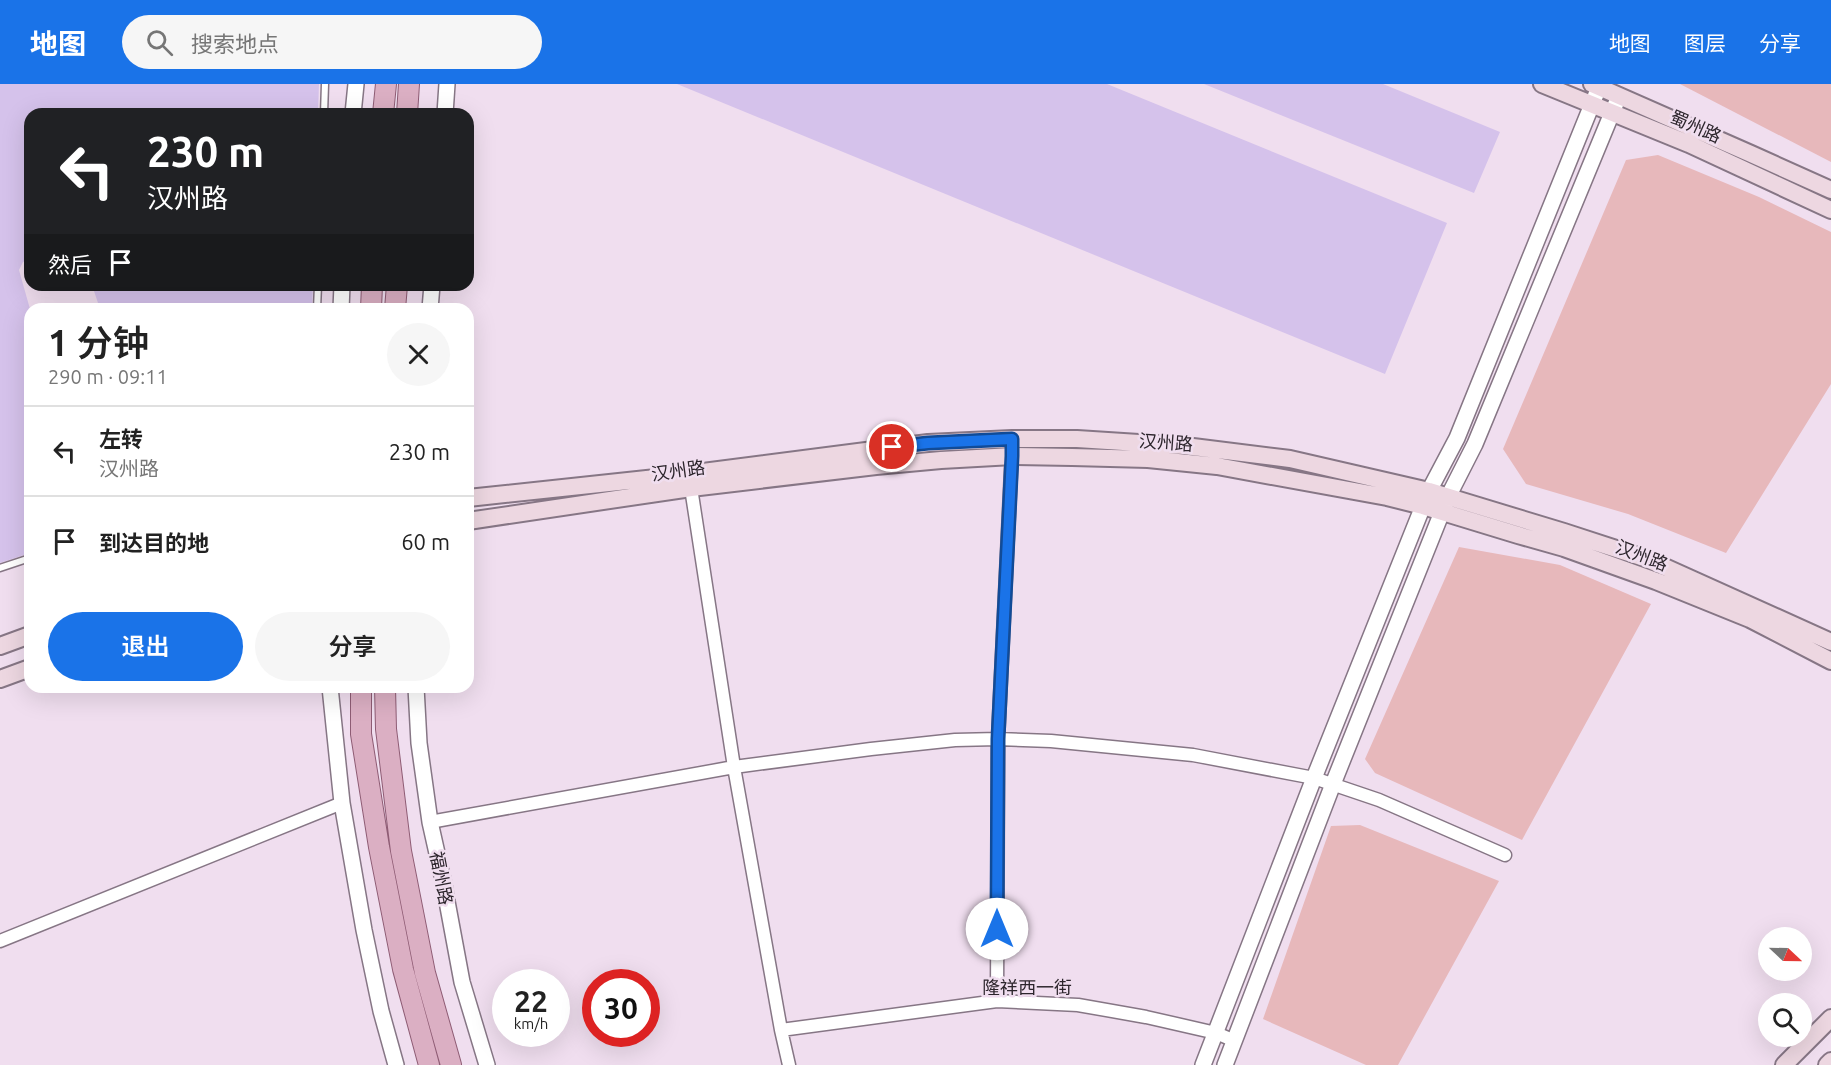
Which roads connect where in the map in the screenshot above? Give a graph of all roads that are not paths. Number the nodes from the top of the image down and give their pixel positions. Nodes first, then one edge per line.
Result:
1 (325, 84) edge
2 (356, 84) edge
3 (386, 84) edge
4 (410, 84) edge
5 (447, 84) edge
6 (1542, 84) edge
7 (1595, 85) edge
8 (1619, 96) junction
9 (1592, 104) junction
10 (324, 108) edge
11 (354, 108) edge
12 (384, 108) edge
13 (408, 108) edge
14 (445, 108) edge
15 (1612, 112) junction
16 (1831, 190) edge
17 (1831, 210) edge
18 (1012, 447) junction
19 (692, 488) junction
20 (474, 497) edge
21 (1426, 499) junction
22 (1446, 505) junction
23 (474, 520) edge
24 (24, 560) edge
25 (0, 568) edge
26 (24, 637) edge
27 (1831, 642) edge
28 (0, 646) edge
29 (1831, 661) edge
30 (24, 670) edge
31 (0, 679) edge
32 (331, 693) edge
33 (361, 693) edge
34 (385, 693) edge
35 (416, 693) edge
36 (998, 739) junction
37 (734, 768) junction
38 (1314, 778) junction
39 (1333, 784) junction
40 (342, 802) junction
41 (430, 822) junction
42 (1505, 855) dead end
43 (0, 941) edge
44 (997, 1001) junction
45 (1831, 1018) edge
46 (781, 1030) junction
47 (1216, 1033) junction
48 (1234, 1041) junction
49 (1831, 1061) edge
50 (396, 1065) edge
51 (429, 1065) edge
52 (452, 1065) edge
53 (487, 1065) edge
54 (789, 1065) edge
55 (1203, 1065) edge
56 (1225, 1065) edge
57 (1784, 1065) edge
58 (1827, 1065) edge

1 - 10 lane
2 - 11 street
3 - 12 main road
4 - 13 main road
5 - 14 street
6 - 9 main road, 蜀州路
7 - 8 main road, 蜀州路
7 - 9 street
8 - 15 street
8 - 16 main road, 蜀州路
9 - 15 main road, 蜀州路
9 - 21 street
15 - 17 main road, 蜀州路
15 - 22 street
18 - 19 main road, 汉州路
18 - 20 main road, 汉州路
18 - 21 main road, 汉州路
18 - 36 street
19 - 23 main road, 汉州路
19 - 37 street
21 - 22 main road, 汉州路
21 - 38 street
22 - 27 main road, 汉州路
22 - 29 main road, 汉州路
22 - 39 street
24 - 25 lane
26 - 28 main road
30 - 31 main road
32 - 40 street
33 - 51 main road
34 - 52 main road, 福州路
35 - 41 street, 福州路
36 - 37 street
36 - 38 street
36 - 44 street
37 - 41 street
37 - 46 street
38 - 39 street
38 - 47 street
39 - 42 street
39 - 48 street
40 - 43 street
40 - 50 street
41 - 53 street, 福州路
44 - 46 street, 隆祥西一街
44 - 47 street, 隆祥西一街
45 - 57 main road
46 - 54 street
47 - 48 street, 隆祥西一街
47 - 55 street
48 - 56 street
49 - 58 main road

